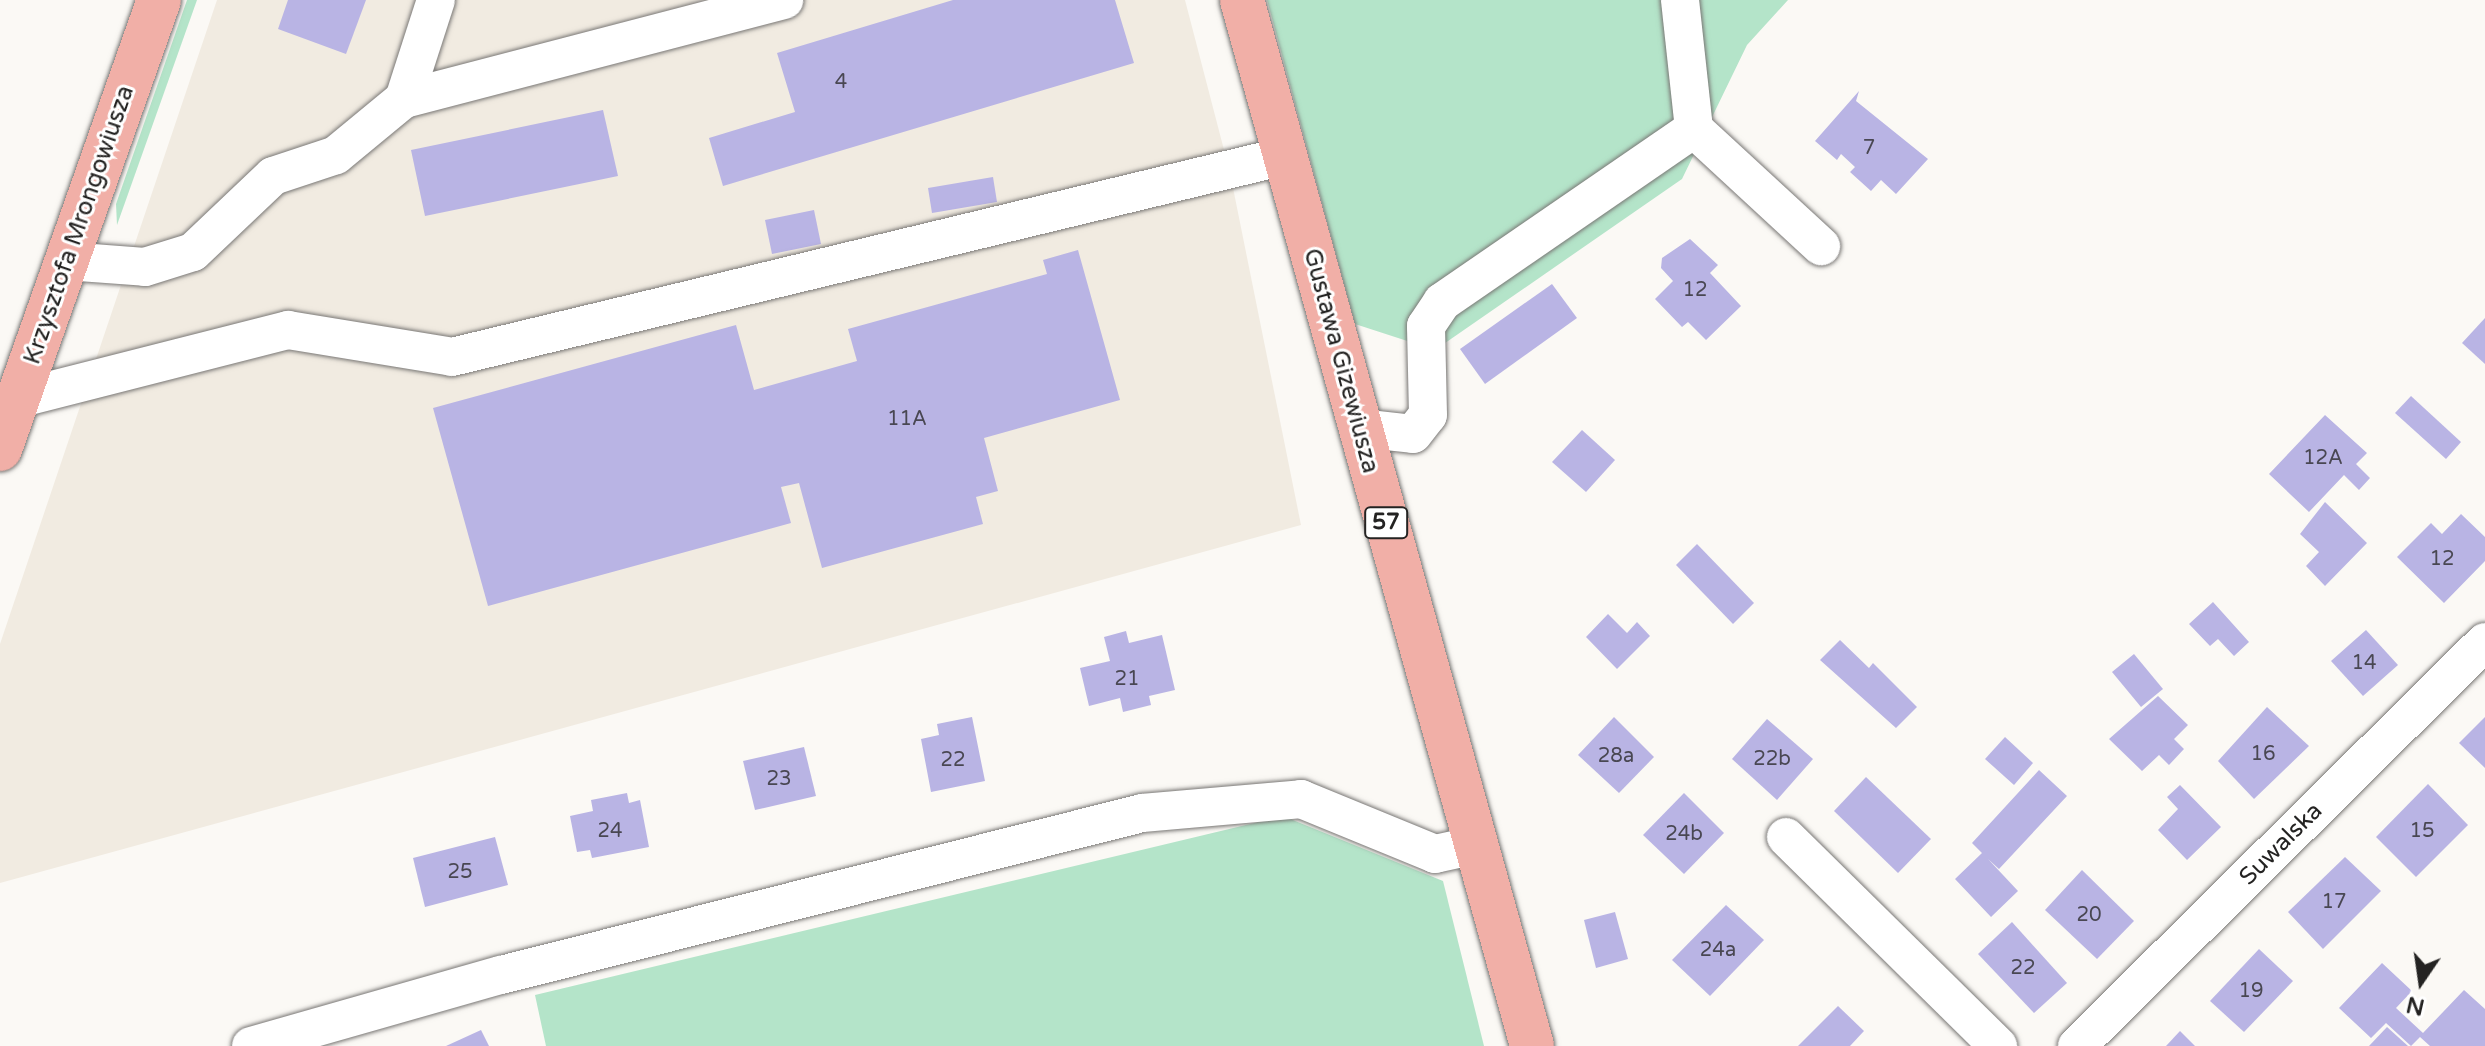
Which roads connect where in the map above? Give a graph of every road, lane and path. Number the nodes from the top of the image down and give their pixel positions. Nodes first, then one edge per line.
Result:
1 (159, 0) edge
2 (436, 0) edge
3 (784, 0) edge
4 (1242, 0) edge
5 (1680, 0) edge
6 (682, 13) edge
7 (404, 99) junction
8 (1694, 129) junction
9 (1285, 156) junction
10 (1821, 246) dead end
11 (66, 261) junction
12 (17, 399) junction
13 (1359, 428) junction
14 (0, 449) edge
15 (2485, 642) edge
16 (1786, 837) dead end
17 (1476, 845) junction
18 (251, 1046) edge
19 (1532, 1046) edge
20 (1998, 1046) edge
21 (2077, 1046) edge

1 - 11 main road, Krzysztofa Mrongowiusza
2 - 7 street
3 - 6 street
4 - 9 main road, Gustawa Gizewiusza / 57
5 - 8 street
6 - 7 street
7 - 11 street
8 - 10 street
8 - 13 street
9 - 12 street
9 - 13 main road, Gustawa Gizewiusza / 57
11 - 12 main road, Krzysztofa Mrongowiusza
12 - 14 main road, Krzysztofa Mrongowiusza
13 - 17 main road, Gustawa Gizewiusza / 57
15 - 21 street, Suwalska
16 - 20 street
17 - 18 street
17 - 19 main road, Gustawa Gizewiusza / 57

